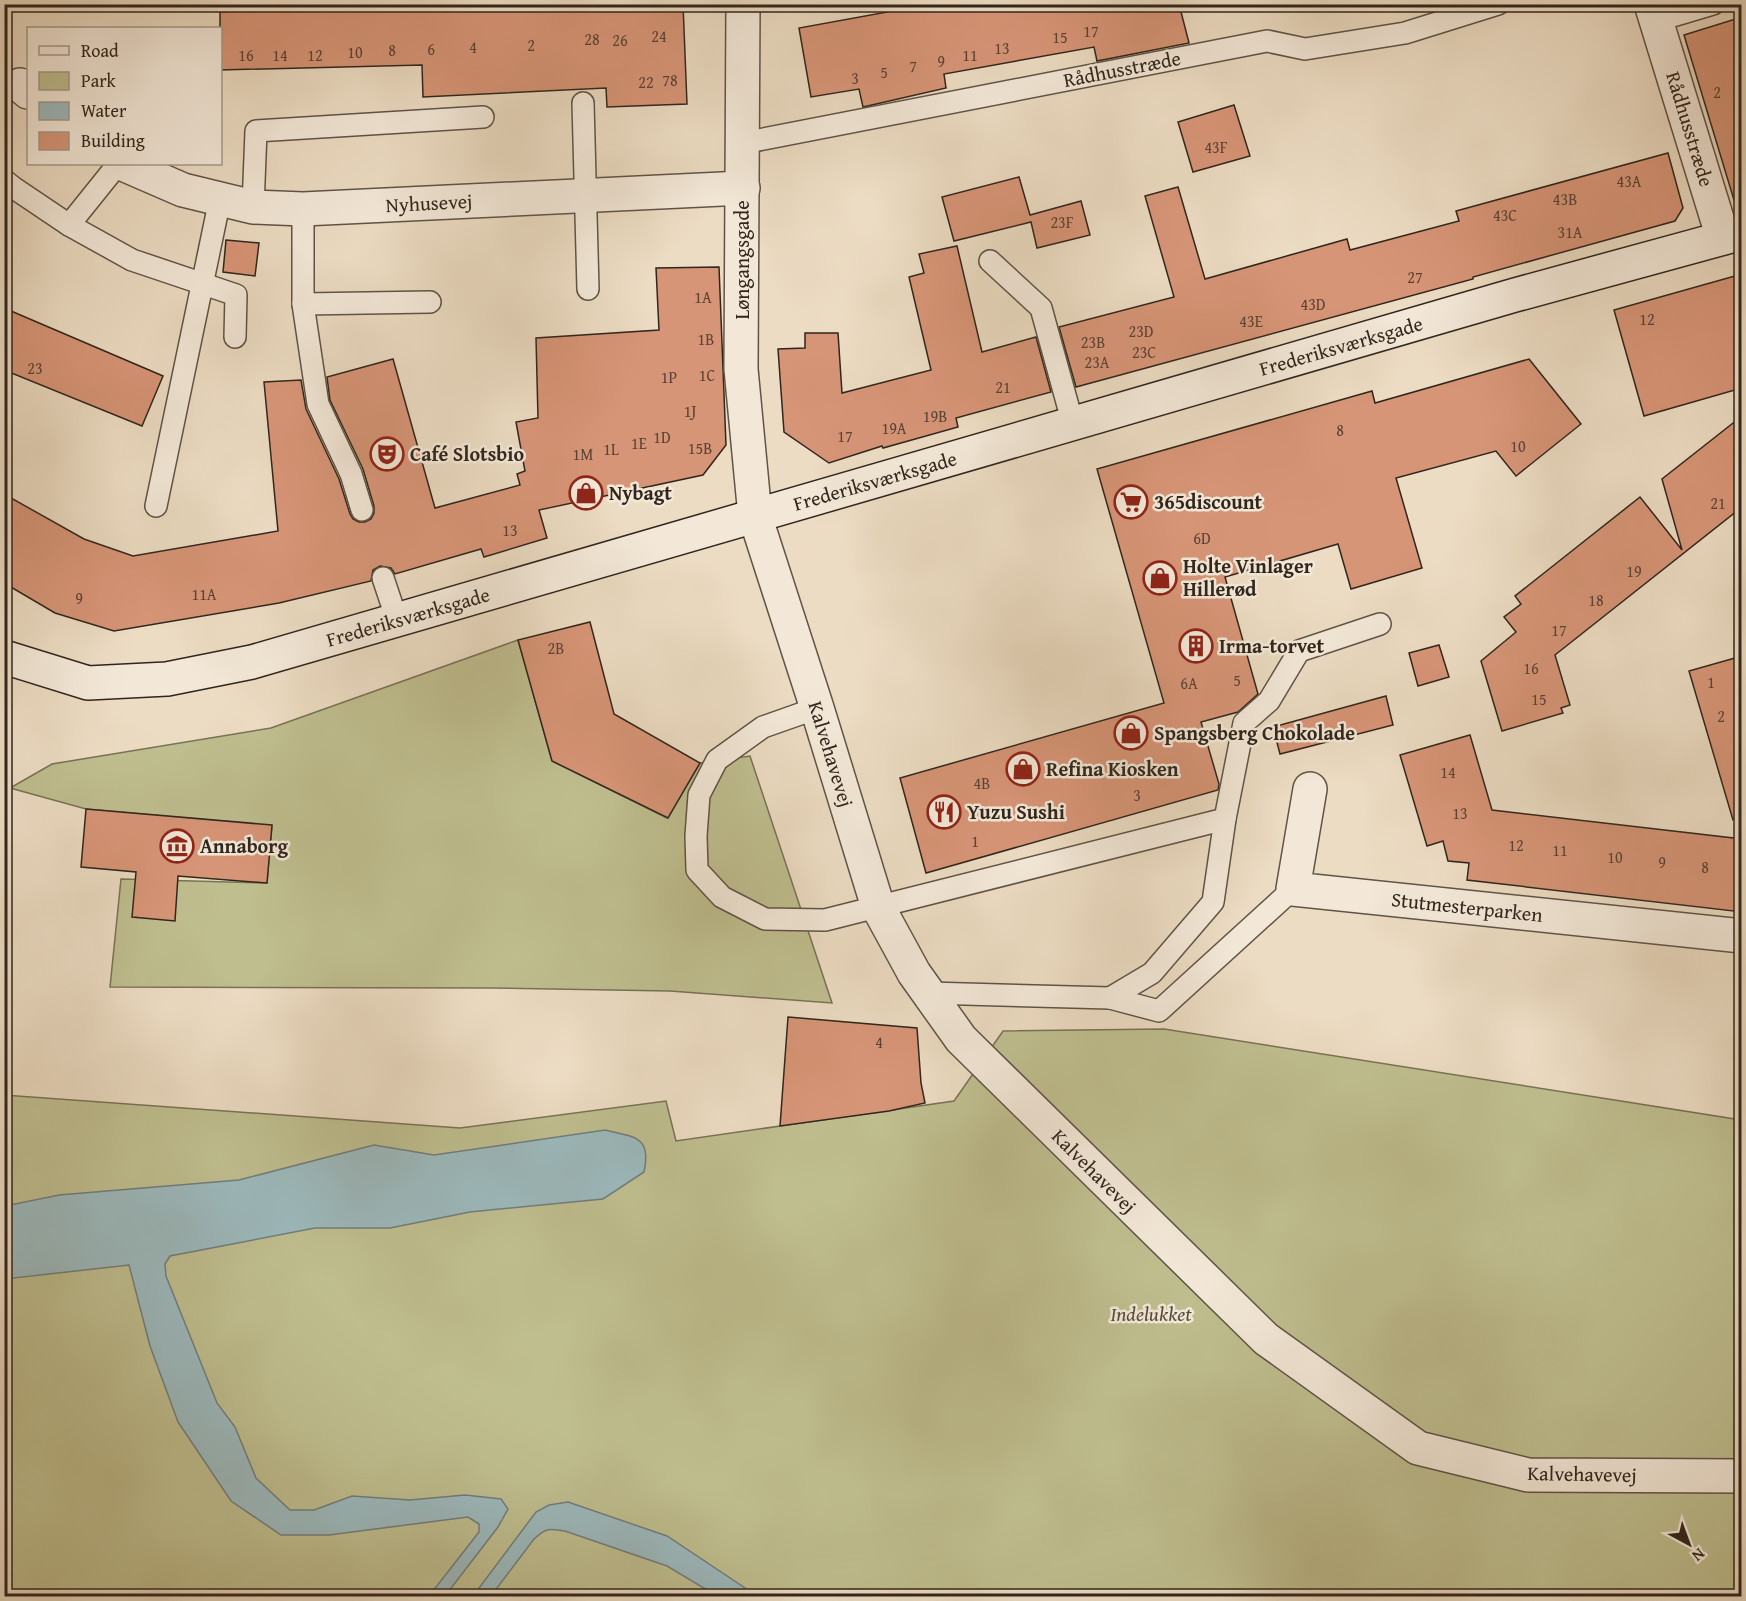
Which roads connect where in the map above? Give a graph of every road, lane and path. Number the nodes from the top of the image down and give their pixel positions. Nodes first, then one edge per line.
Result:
1 (743, 4) edge
2 (1498, 4) edge
3 (1713, 4) edge
4 (1653, 13) edge
5 (583, 103) dead end
6 (483, 117) dead end
7 (743, 143) junction
8 (117, 165) edge
9 (125, 165) edge
10 (4, 180) edge
11 (743, 188) junction
12 (586, 196) junction
13 (220, 199) junction
14 (253, 207) junction
15 (303, 209) junction
16 (69, 225) junction
17 (1732, 235) edge
18 (990, 261) dead end
19 (202, 283) junction
20 (588, 289) dead end
21 (430, 302) dead end
22 (303, 304) junction
23 (235, 337) dead end
24 (1073, 424) junction
25 (156, 506) dead end
26 (362, 510) dead end
27 (755, 516) junction
28 (383, 578) dead end
29 (397, 620) junction
30 (1380, 624) dead end
31 (4, 657) edge
32 (817, 708) junction
33 (1310, 789) dead end
34 (1225, 819) junction
35 (1293, 889) junction
36 (878, 907) junction
37 (1742, 936) edge
38 (929, 993) junction
39 (1110, 998) junction
40 (1742, 1476) edge

1 - 7 street, Løngangsgade
2 - 7 lane, Rådhusstræde
3 - 4 lane, Rådhusstræde
4 - 17 street, Rådhusstræde
5 - 12 lane
6 - 14 lane
7 - 11 street, Løngangsgade
8 - 16 lane
9 - 13 street, Nyhusevej
10 - 16 lane
11 - 12 street, Nyhusevej
11 - 27 street, Løngangsgade
12 - 15 street, Nyhusevej
12 - 20 lane
13 - 14 street, Nyhusevej
13 - 19 lane
14 - 15 street, Nyhusevej
15 - 22 lane
16 - 19 lane
17 - 24 street, Frederiksværksgade
18 - 24 lane
19 - 23 lane
19 - 25 lane
21 - 22 lane
22 - 26 lane
24 - 27 street, Frederiksværksgade
27 - 29 street, Frederiksværksgade
27 - 32 street, Kalvehavevej
28 - 29 lane
29 - 31 street, Frederiksværksgade
30 - 34 lane
32 - 36 street, Kalvehavevej
32 - 36 lane
33 - 35 street
34 - 36 lane
34 - 39 lane
35 - 37 street, Stutmesterparken
35 - 39 lane
36 - 38 street, Kalvehavevej
38 - 39 lane
38 - 40 street, Kalvehavevej

